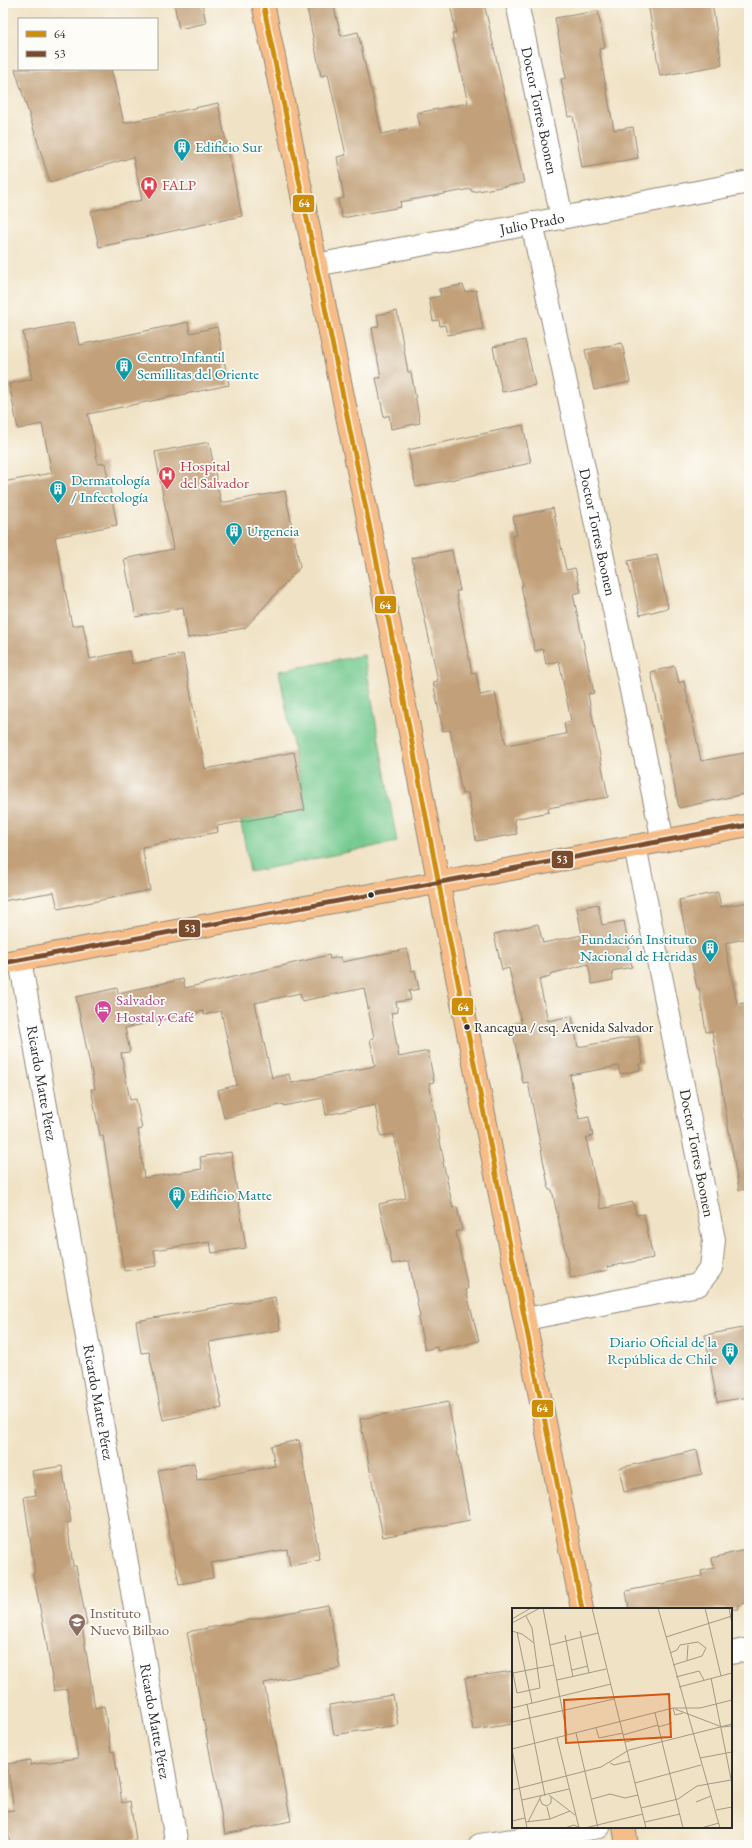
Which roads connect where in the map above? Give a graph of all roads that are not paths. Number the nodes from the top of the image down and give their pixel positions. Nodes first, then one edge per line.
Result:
1 (263, 3) edge
2 (517, 3) edge
3 (749, 182) edge
4 (562, 218) junction
5 (532, 223) junction
6 (316, 265) junction
7 (749, 825) edge
8 (663, 841) junction
9 (635, 846) junction
10 (439, 883) junction
11 (12, 962) edge
12 (526, 1320) junction
13 (582, 1608) edge
14 (749, 1649) edge
15 (732, 1653) edge
16 (593, 1828) edge
17 (624, 1828) edge
18 (176, 1845) edge
19 (480, 1845) edge
20 (627, 1845) edge

1 - 6 main road
2 - 4 street, Doctor Torres Boonen
3 - 4 street, Julio Prado
4 - 5 street, Julio Prado
5 - 6 street, Julio Prado
5 - 8 street, Doctor Torres Boonen
6 - 10 main road
7 - 8 main road
8 - 9 main road
9 - 10 main road
9 - 12 street, Doctor Torres Boonen
10 - 11 main road
10 - 12 main road
11 - 18 street, Ricardo Matte Pérez
12 - 13 main road
14 - 15 street
16 - 19 street
17 - 20 main road

